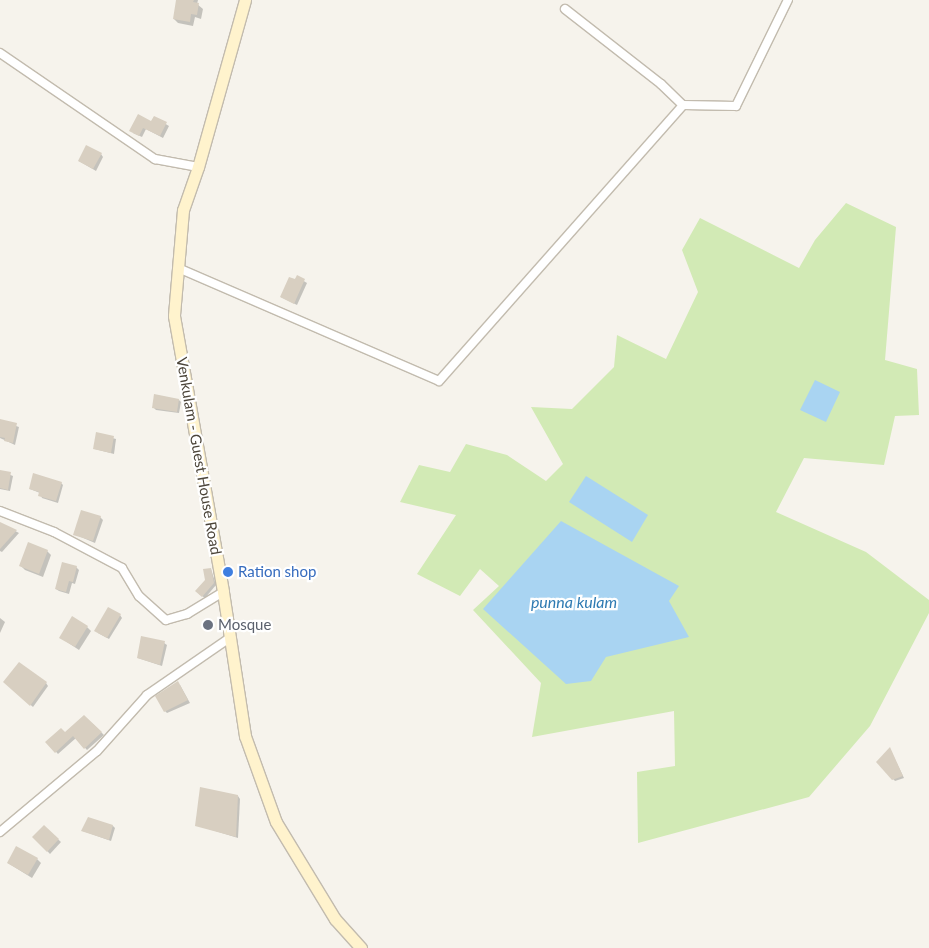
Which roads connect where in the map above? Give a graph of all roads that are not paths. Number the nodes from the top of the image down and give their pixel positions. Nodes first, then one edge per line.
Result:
1 (245, 0) edge
2 (788, 0) edge
3 (565, 9) dead end
4 (0, 53) edge
5 (683, 104) junction
6 (198, 167) junction
7 (178, 268) junction
8 (0, 511) edge
9 (223, 592) junction
10 (231, 637) junction
11 (0, 832) edge
12 (361, 948) edge

1 - 6 main road, Venkulam - Guest House Road
2 - 5 street
3 - 5 street
4 - 6 street
5 - 7 street
6 - 7 main road, Venkulam - Guest House Road
7 - 9 main road, Venkulam - Guest House Road
8 - 9 street
9 - 10 main road, Venkulam - Guest House Road
10 - 11 street
10 - 12 main road, Venkulam - Guest House Road

